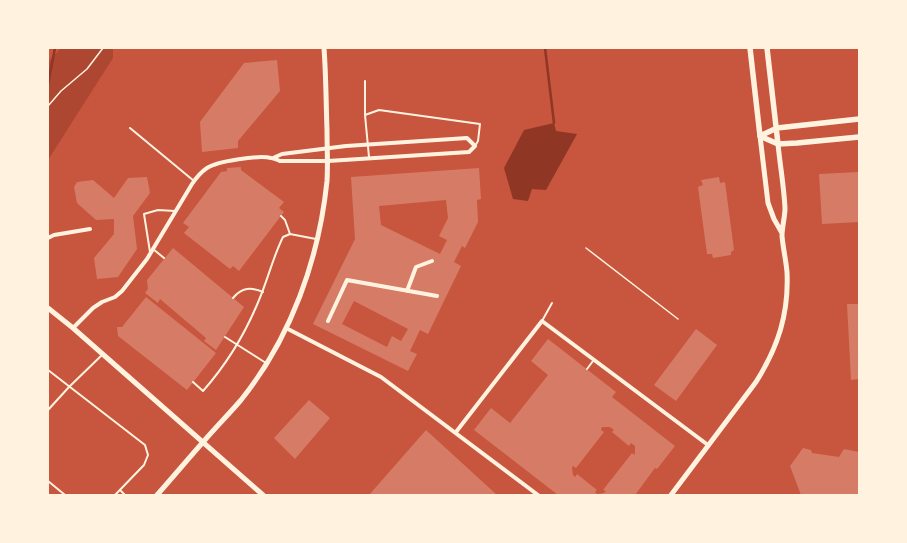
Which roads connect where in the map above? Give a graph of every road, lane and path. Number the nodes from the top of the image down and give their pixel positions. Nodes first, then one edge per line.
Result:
1 (103, 48) edge
2 (324, 48) edge
3 (750, 48) edge
4 (767, 48) edge
5 (365, 81) dead end
6 (48, 106) edge
7 (365, 115) junction
8 (859, 119) edge
9 (130, 128) dead end
10 (777, 128) junction
11 (760, 136) junction
12 (859, 137) edge
13 (778, 144) junction
14 (368, 145) junction
15 (475, 146) junction
16 (327, 149) junction
17 (273, 158) junction
18 (369, 159) junction
19 (328, 161) junction
20 (194, 181) junction
21 (176, 211) junction
22 (281, 216) dead end
23 (90, 229) dead end
24 (290, 234) junction
25 (782, 234) junction
26 (48, 238) edge
27 (318, 239) junction
28 (586, 248) dead end
29 (153, 249) junction
30 (150, 254) junction
31 (164, 258) dead end
32 (432, 261) dead end
33 (407, 291) junction
34 (263, 292) junction
35 (437, 296) dead end
36 (233, 298) dead end
37 (552, 303) dead end
38 (48, 308) edge
39 (678, 319) dead end
40 (542, 320) junction
41 (328, 321) dead end
42 (74, 328) junction
43 (286, 328) junction
44 (225, 337) dead end
45 (237, 344) junction
46 (103, 354) junction
47 (594, 360) junction
48 (266, 363) junction
49 (587, 369) dead end
50 (48, 370) edge
51 (193, 382) dead end
52 (69, 387) junction
53 (48, 410) edge
54 (456, 432) junction
55 (203, 443) junction
56 (708, 445) junction
57 (48, 481) edge
58 (120, 490) junction
59 (65, 495) edge
60 (115, 495) edge
61 (126, 495) edge
62 (157, 495) edge
63 (263, 495) edge
64 (538, 495) edge
65 (671, 495) edge

1 - 6 path
2 - 16 street
3 - 11 main road
4 - 10 main road
5 - 7 lane
7 - 14 lane
7 - 15 lane
8 - 10 main road
9 - 20 lane
10 - 11 main road
10 - 13 main road
11 - 13 main road
11 - 25 street
12 - 13 main road
13 - 25 street
14 - 15 street
14 - 16 street
14 - 18 lane
15 - 18 street
16 - 17 street
16 - 19 street
17 - 19 street
17 - 20 street
18 - 19 street
19 - 27 street
20 - 21 street
21 - 29 street
21 - 30 lane
22 - 24 lane
23 - 26 street
24 - 27 lane
24 - 34 lane
25 - 56 street
27 - 43 street
28 - 39 path
29 - 30 street
29 - 31 lane
30 - 42 street
32 - 33 street
33 - 35 street
33 - 41 street
34 - 36 lane
34 - 45 lane
37 - 40 lane
38 - 42 street
40 - 47 street
40 - 54 street
42 - 46 street
43 - 48 street
43 - 54 street
44 - 45 lane
45 - 48 lane
45 - 51 lane
46 - 52 lane
46 - 55 street
47 - 49 lane
47 - 56 street
48 - 55 street
50 - 52 lane
52 - 53 lane
52 - 58 lane
54 - 64 street
55 - 62 street
55 - 63 street
56 - 65 street
57 - 59 lane
58 - 60 lane
58 - 61 lane

